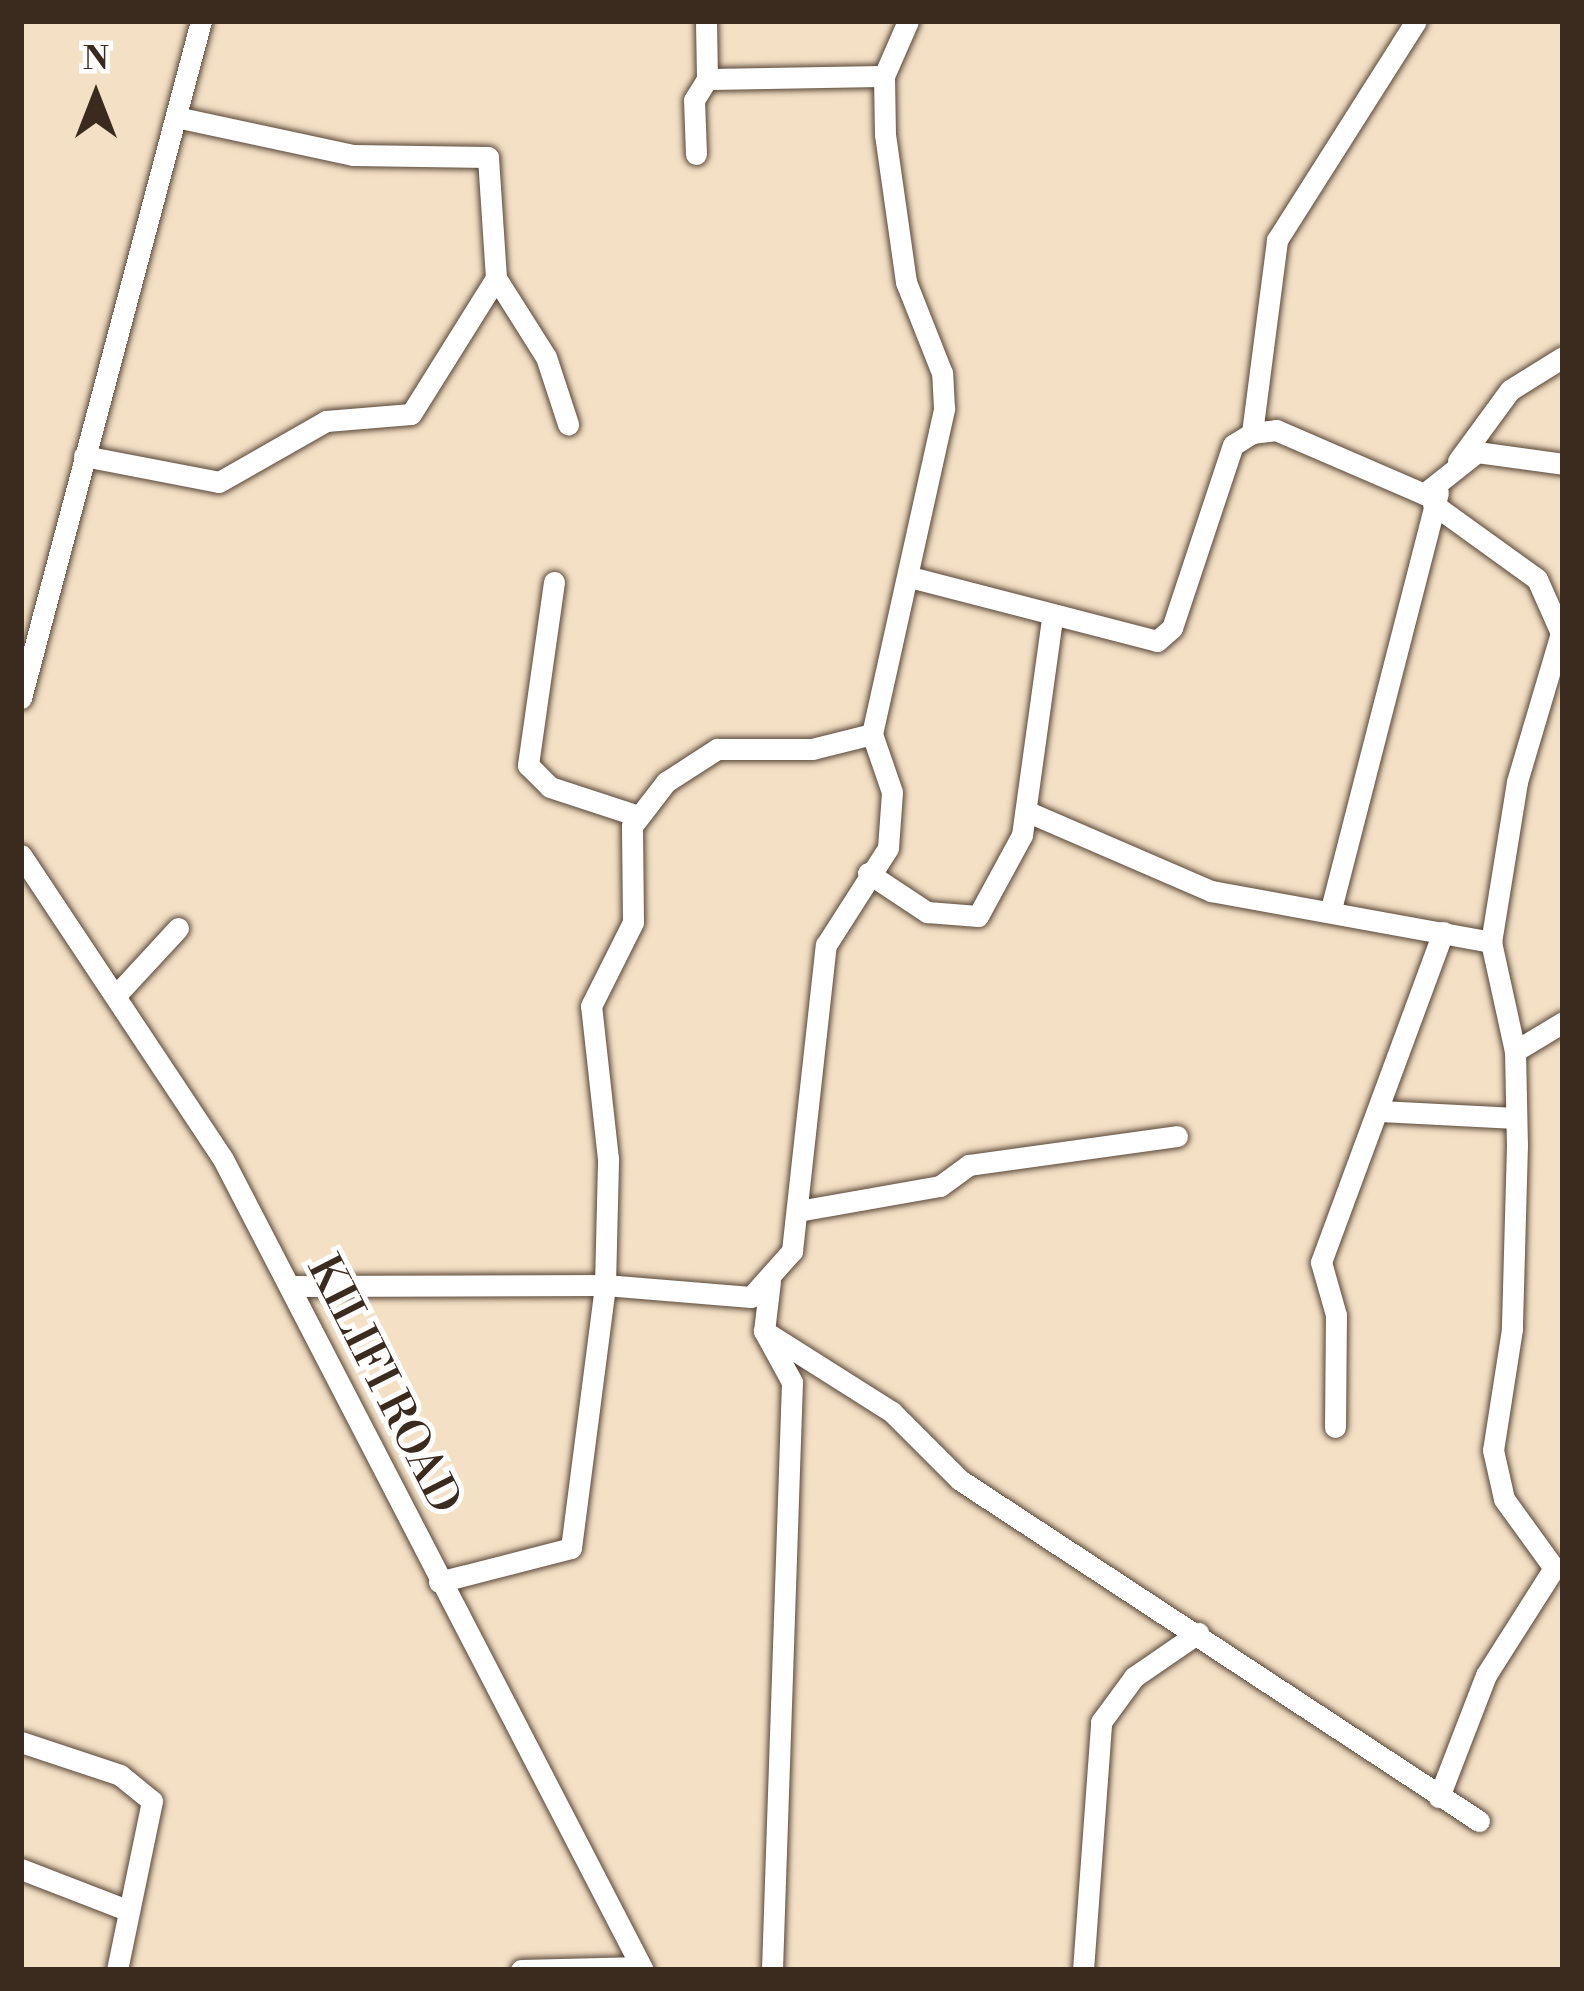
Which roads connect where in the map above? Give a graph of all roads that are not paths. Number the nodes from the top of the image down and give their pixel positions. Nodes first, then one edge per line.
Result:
1 (201, 21) edge
2 (706, 21) edge
3 (908, 21) edge
4 (1416, 21) edge
5 (884, 76) junction
6 (707, 79) junction
7 (176, 117) junction
8 (696, 154) dead end
9 (496, 278) junction
10 (1563, 357) edge
11 (568, 424) dead end
12 (1252, 433) junction
13 (84, 456) junction
14 (1563, 464) edge
15 (1436, 498) junction
16 (910, 577) junction
17 (554, 582) dead end
18 (1052, 618) junction
19 (21, 698) edge
20 (872, 734) junction
21 (1026, 811) junction
22 (638, 816) junction
23 (21, 855) edge
24 (868, 873) junction
25 (1331, 909) junction
26 (178, 928) dead end
27 (1443, 932) junction
28 (1491, 942) junction
29 (119, 992) junction
30 (1563, 1022) edge
31 (1515, 1051) junction
32 (1381, 1111) junction
33 (1515, 1118) junction
34 (1178, 1136) dead end
35 (798, 1211) junction
36 (792, 1251) junction
37 (290, 1286) junction
38 (605, 1286) junction
39 (764, 1331) junction
40 (1335, 1427) dead end
41 (439, 1582) junction
42 (1198, 1634) junction
43 (21, 1742) edge
44 (1439, 1797) junction
45 (1479, 1821) dead end
46 (21, 1869) edge
47 (124, 1910) junction
48 (642, 1969) edge
49 (117, 1970) edge
50 (521, 1970) edge
51 (772, 1970) edge
52 (1083, 1970) edge

1 - 7 street
2 - 6 street
3 - 5 street
4 - 12 street
5 - 6 street
5 - 16 street
6 - 8 street
7 - 9 street
7 - 13 street
9 - 11 street
9 - 13 street
10 - 15 street
12 - 15 street
12 - 18 street
13 - 19 street
14 - 15 street
15 - 25 street
15 - 28 street
16 - 18 street
16 - 20 street
17 - 22 street
18 - 21 street
20 - 22 street
20 - 24 street
21 - 24 street
21 - 25 street
22 - 38 street
23 - 29 street, KILIFI ROAD
24 - 35 street
25 - 27 street
26 - 29 street
27 - 28 street
27 - 32 street
28 - 31 street
29 - 37 street, KILIFI ROAD
30 - 31 street
31 - 33 street
32 - 33 street
32 - 40 street
33 - 44 street
34 - 35 street
35 - 36 street
36 - 38 street
36 - 39 street
37 - 38 street
37 - 41 street, KILIFI ROAD
38 - 41 street
39 - 42 street
39 - 51 street
41 - 48 street, KILIFI ROAD
42 - 44 street
42 - 52 street
43 - 47 street
44 - 45 street
46 - 47 street
47 - 49 street
48 - 50 street

